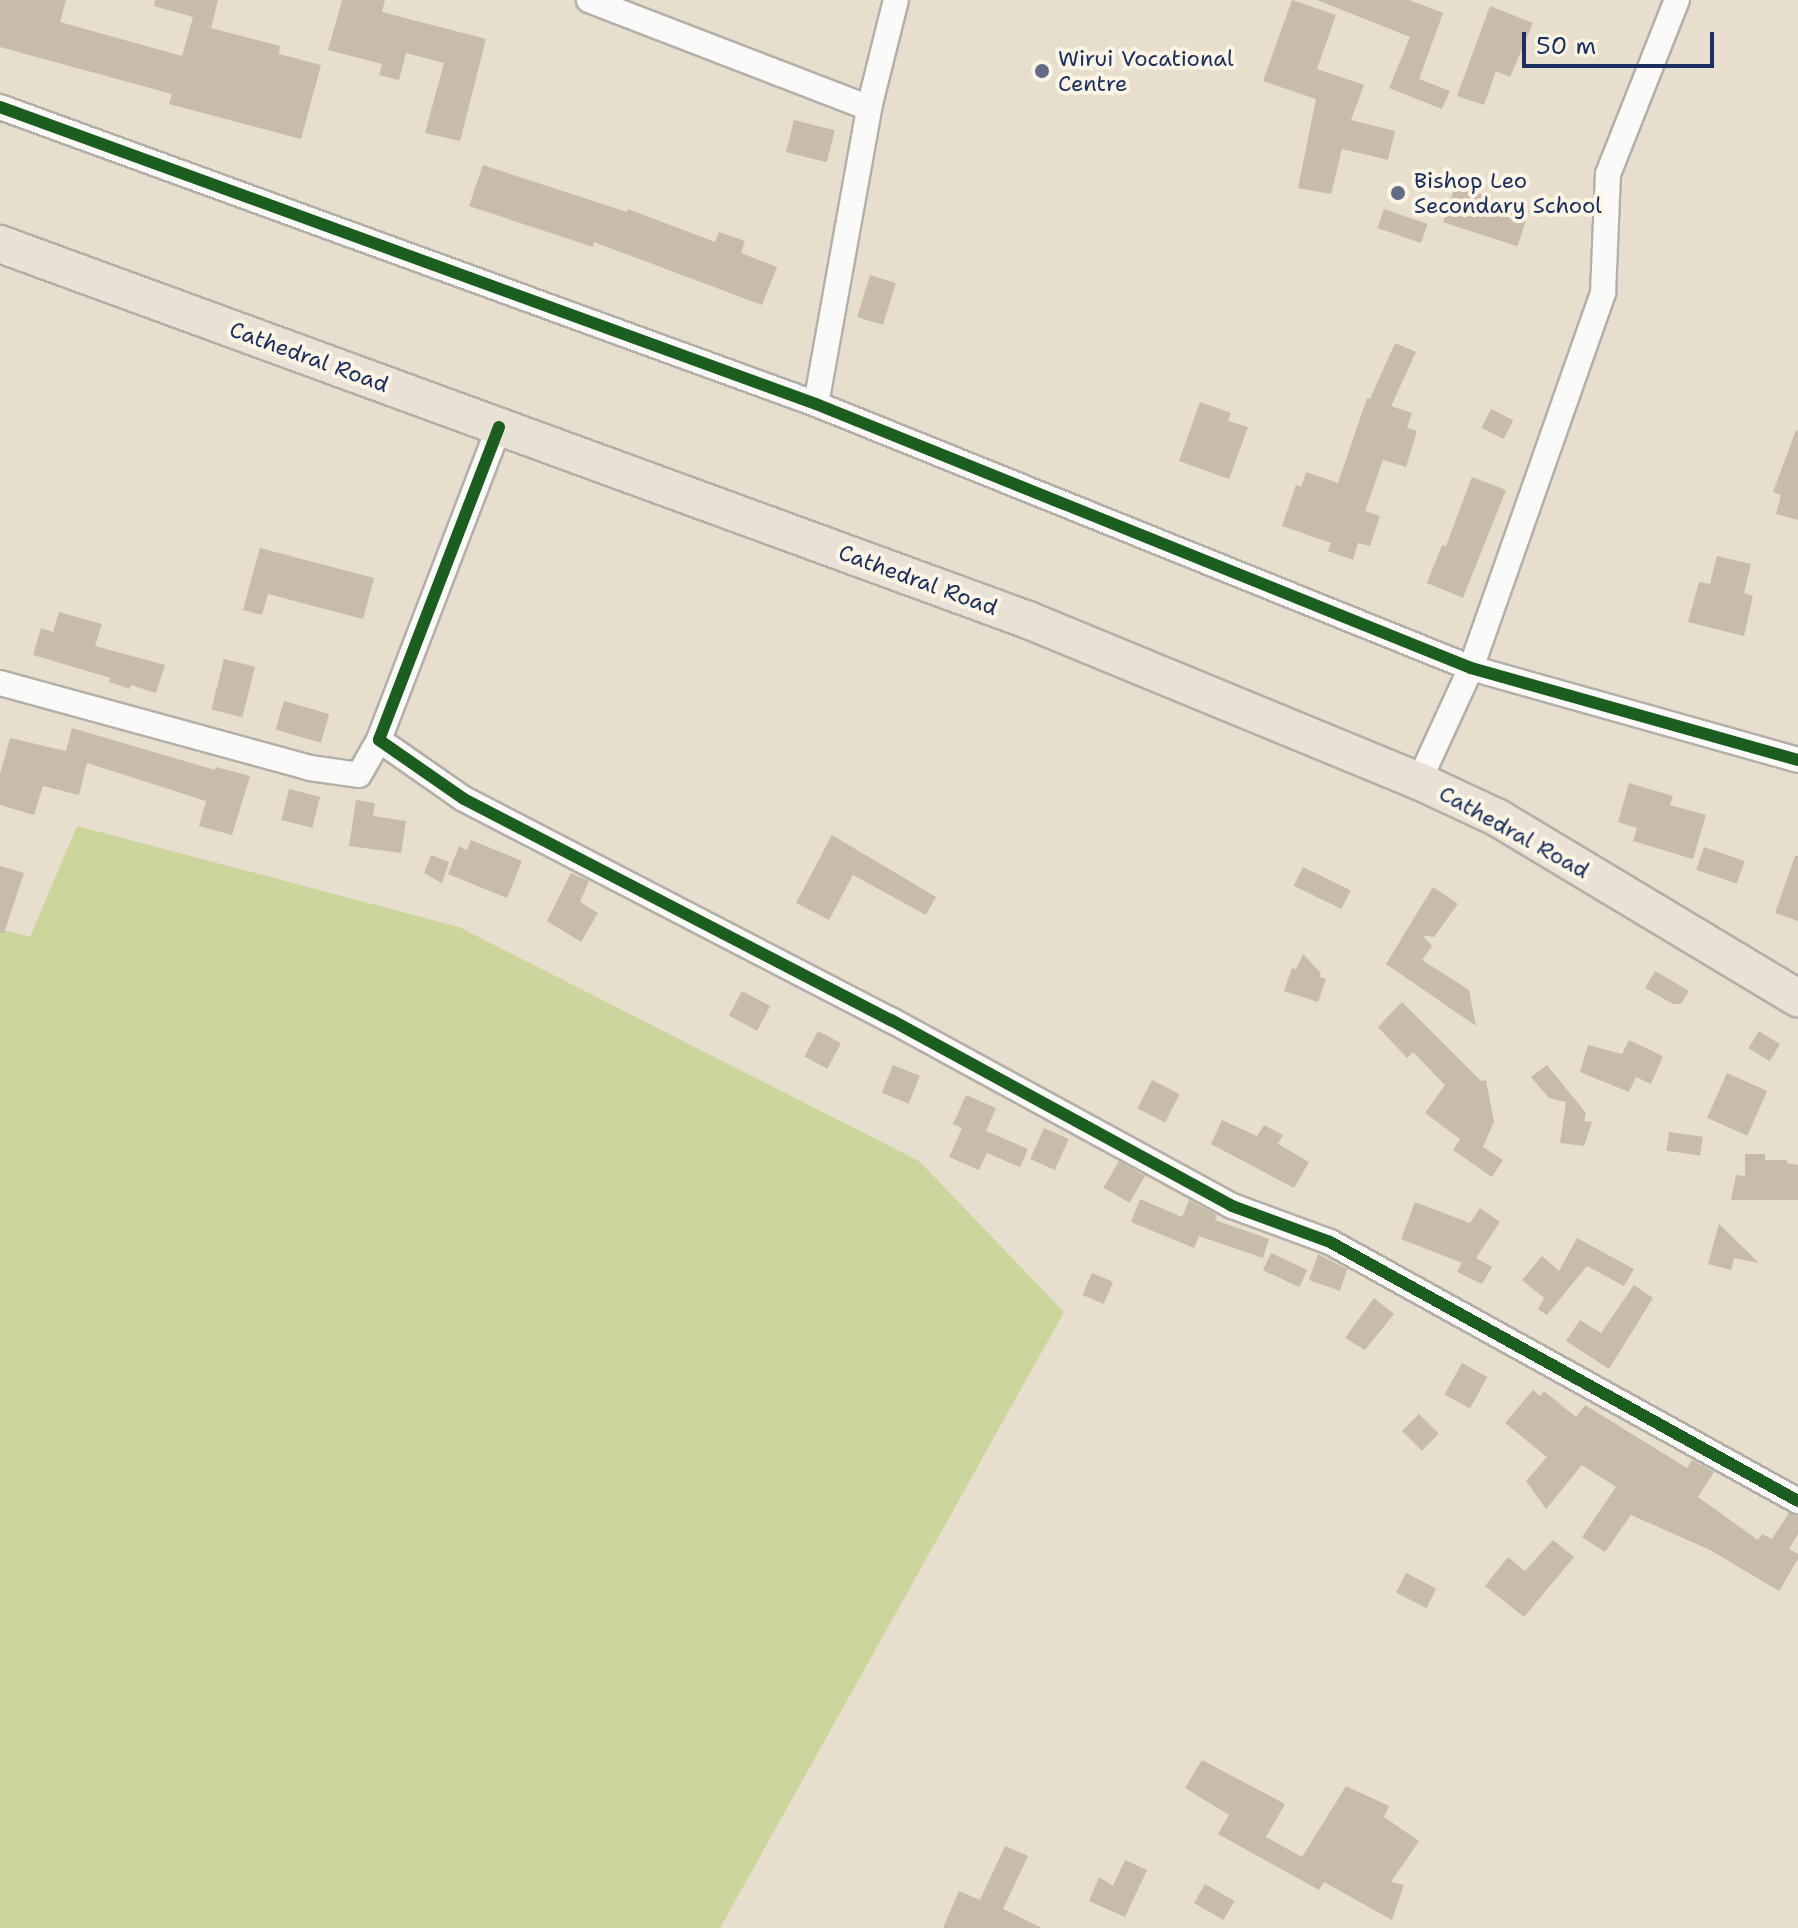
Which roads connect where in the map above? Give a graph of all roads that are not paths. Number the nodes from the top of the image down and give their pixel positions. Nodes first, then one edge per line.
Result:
1 (589, 0) edge
2 (896, 0) edge
3 (1677, 0) edge
4 (0, 107) edge
5 (869, 108) junction
6 (0, 244) edge
7 (816, 404) junction
8 (499, 427) junction
9 (1471, 668) junction
10 (0, 683) edge
11 (379, 740) junction
12 (1798, 760) edge
13 (1419, 781) junction
14 (1798, 998) edge
15 (1798, 1501) edge

1 - 5 street
2 - 5 street
3 - 9 street
4 - 7 street
5 - 7 street
6 - 8 main road, Cathedral Road
7 - 9 street
8 - 11 street
8 - 13 main road, Cathedral Road
9 - 12 street
9 - 13 street
10 - 11 street
11 - 15 street
13 - 14 main road, Cathedral Road

